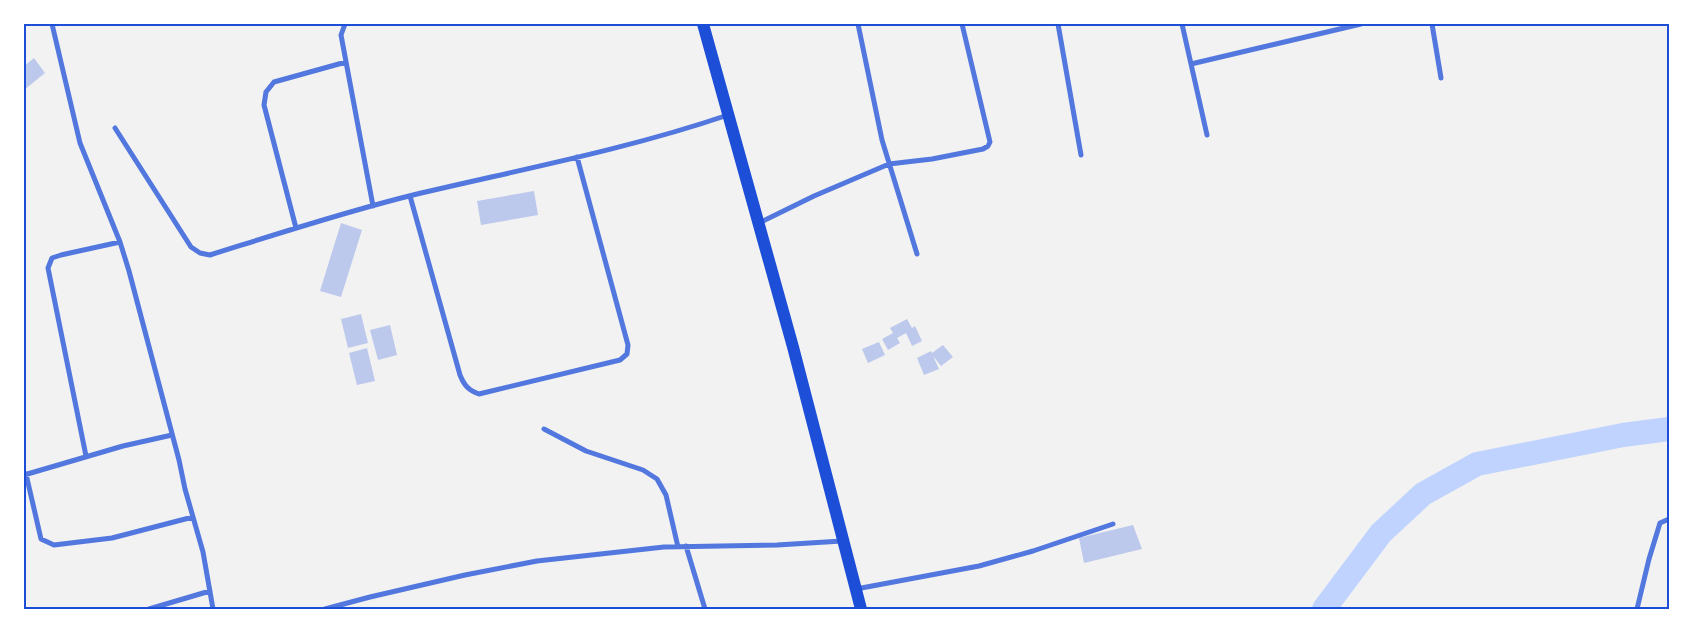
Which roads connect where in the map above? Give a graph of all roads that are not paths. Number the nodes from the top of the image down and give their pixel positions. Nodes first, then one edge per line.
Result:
1 (52, 24) edge
2 (345, 24) edge
3 (703, 24) edge
4 (858, 24) edge
5 (962, 24) edge
6 (1058, 24) edge
7 (1182, 24) edge
8 (1362, 24) edge
9 (1432, 24) edge
10 (346, 62) junction
11 (1191, 64) junction
12 (1441, 78) dead end
13 (728, 115) junction
14 (115, 128) dead end
15 (1208, 135) dead end
16 (1082, 154) dead end
17 (577, 157) junction
18 (889, 164) junction
19 (410, 196) junction
20 (373, 206) junction
21 (759, 223) junction
22 (296, 228) junction
23 (120, 242) junction
24 (916, 254) dead end
25 (544, 429) dead end
26 (172, 436) junction
27 (86, 456) junction
28 (25, 475) edge
29 (193, 517) junction
30 (1669, 519) edge
31 (1113, 524) dead end
32 (843, 541) junction
33 (678, 546) junction
34 (686, 546) junction
35 (855, 589) junction
36 (210, 591) junction
37 (149, 609) edge
38 (214, 609) edge
39 (325, 609) edge
40 (705, 609) edge
41 (861, 609) edge
42 (1637, 609) edge

1 - 23 street
2 - 10 street
3 - 13 highway
4 - 18 street
5 - 18 street
6 - 16 street
7 - 11 street
8 - 11 street
9 - 12 street
10 - 20 street
10 - 22 street
11 - 15 street
13 - 17 street
13 - 21 highway
14 - 22 street
17 - 19 street
17 - 19 street
18 - 21 street
18 - 24 street
19 - 20 street
20 - 22 street
21 - 32 highway
23 - 26 street
23 - 27 street
25 - 33 street
26 - 27 street
26 - 29 street
27 - 28 street
28 - 29 street
29 - 36 street
30 - 42 street
31 - 35 street
32 - 34 street
32 - 35 highway
33 - 34 street
33 - 39 street
34 - 40 street
35 - 41 highway
36 - 37 street
36 - 38 street

